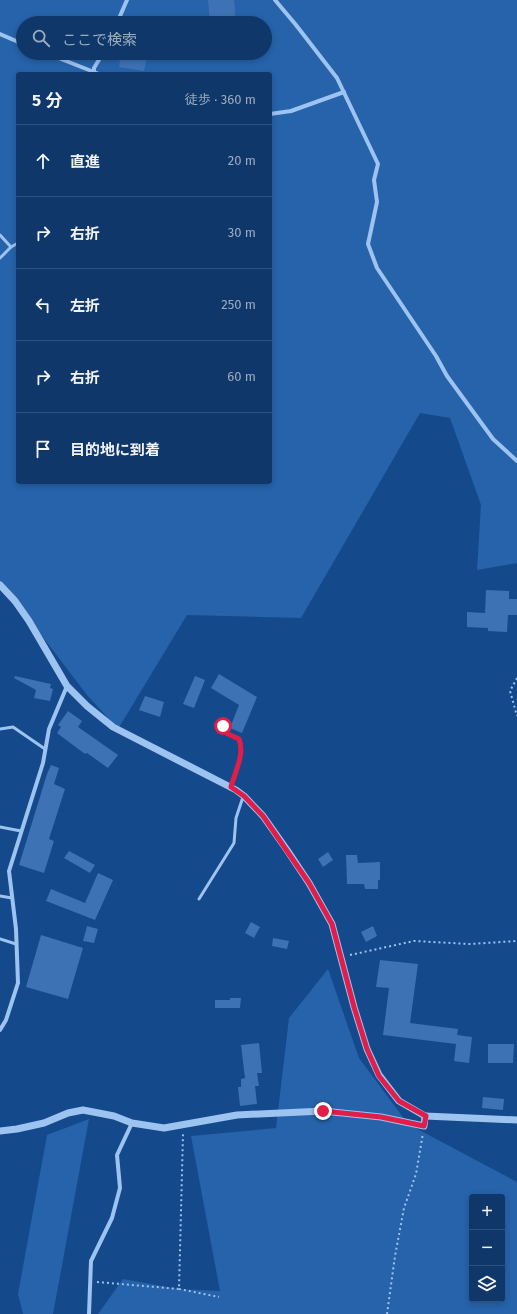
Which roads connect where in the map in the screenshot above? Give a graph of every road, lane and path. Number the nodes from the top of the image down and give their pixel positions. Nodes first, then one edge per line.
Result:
1 (127, 0) edge
2 (274, 0) edge
3 (120, 16) edge
4 (0, 34) edge
5 (16, 41) edge
6 (63, 60) edge
7 (99, 60) edge
8 (91, 72) edge
9 (95, 72) edge
10 (344, 92) junction
11 (272, 114) edge
12 (0, 235) edge
13 (16, 244) edge
14 (11, 247) junction
15 (0, 258) edge
16 (517, 461) edge
17 (0, 585) edge
18 (517, 678) edge
19 (67, 686) junction
20 (517, 716) edge
21 (224, 722) dead end
22 (0, 729) edge
23 (45, 749) junction
24 (231, 787) junction
25 (244, 796) junction
26 (0, 827) edge
27 (21, 831) junction
28 (0, 896) edge
29 (12, 898) junction
30 (199, 899) dead end
31 (0, 939) edge
32 (517, 941) edge
33 (16, 944) junction
34 (341, 957) junction
35 (0, 1030) edge
36 (426, 1116) junction
37 (517, 1120) edge
38 (132, 1122) junction
39 (183, 1125) junction
40 (424, 1126) junction
41 (0, 1131) edge
42 (89, 1281) junction
43 (178, 1289) junction
44 (219, 1297) dead end
45 (89, 1314) edge
46 (387, 1314) edge

1 - 3 street
2 - 10 street
4 - 5 street
6 - 8 street
7 - 9 street
10 - 11 street
10 - 16 street
12 - 14 lane
13 - 14 lane
14 - 15 lane
17 - 19 street
18 - 20 path
19 - 23 street
19 - 24 street
21 - 24 lane
22 - 23 lane
23 - 27 street
24 - 25 street
25 - 30 lane
25 - 34 street
26 - 27 lane
27 - 29 street
28 - 29 lane
29 - 33 street
31 - 33 lane
32 - 34 path
33 - 35 street
34 - 36 street
36 - 37 street
36 - 40 street
38 - 39 street
38 - 41 street
38 - 42 street
39 - 40 street
39 - 43 path
40 - 46 path
42 - 43 path
42 - 45 street
43 - 44 path

